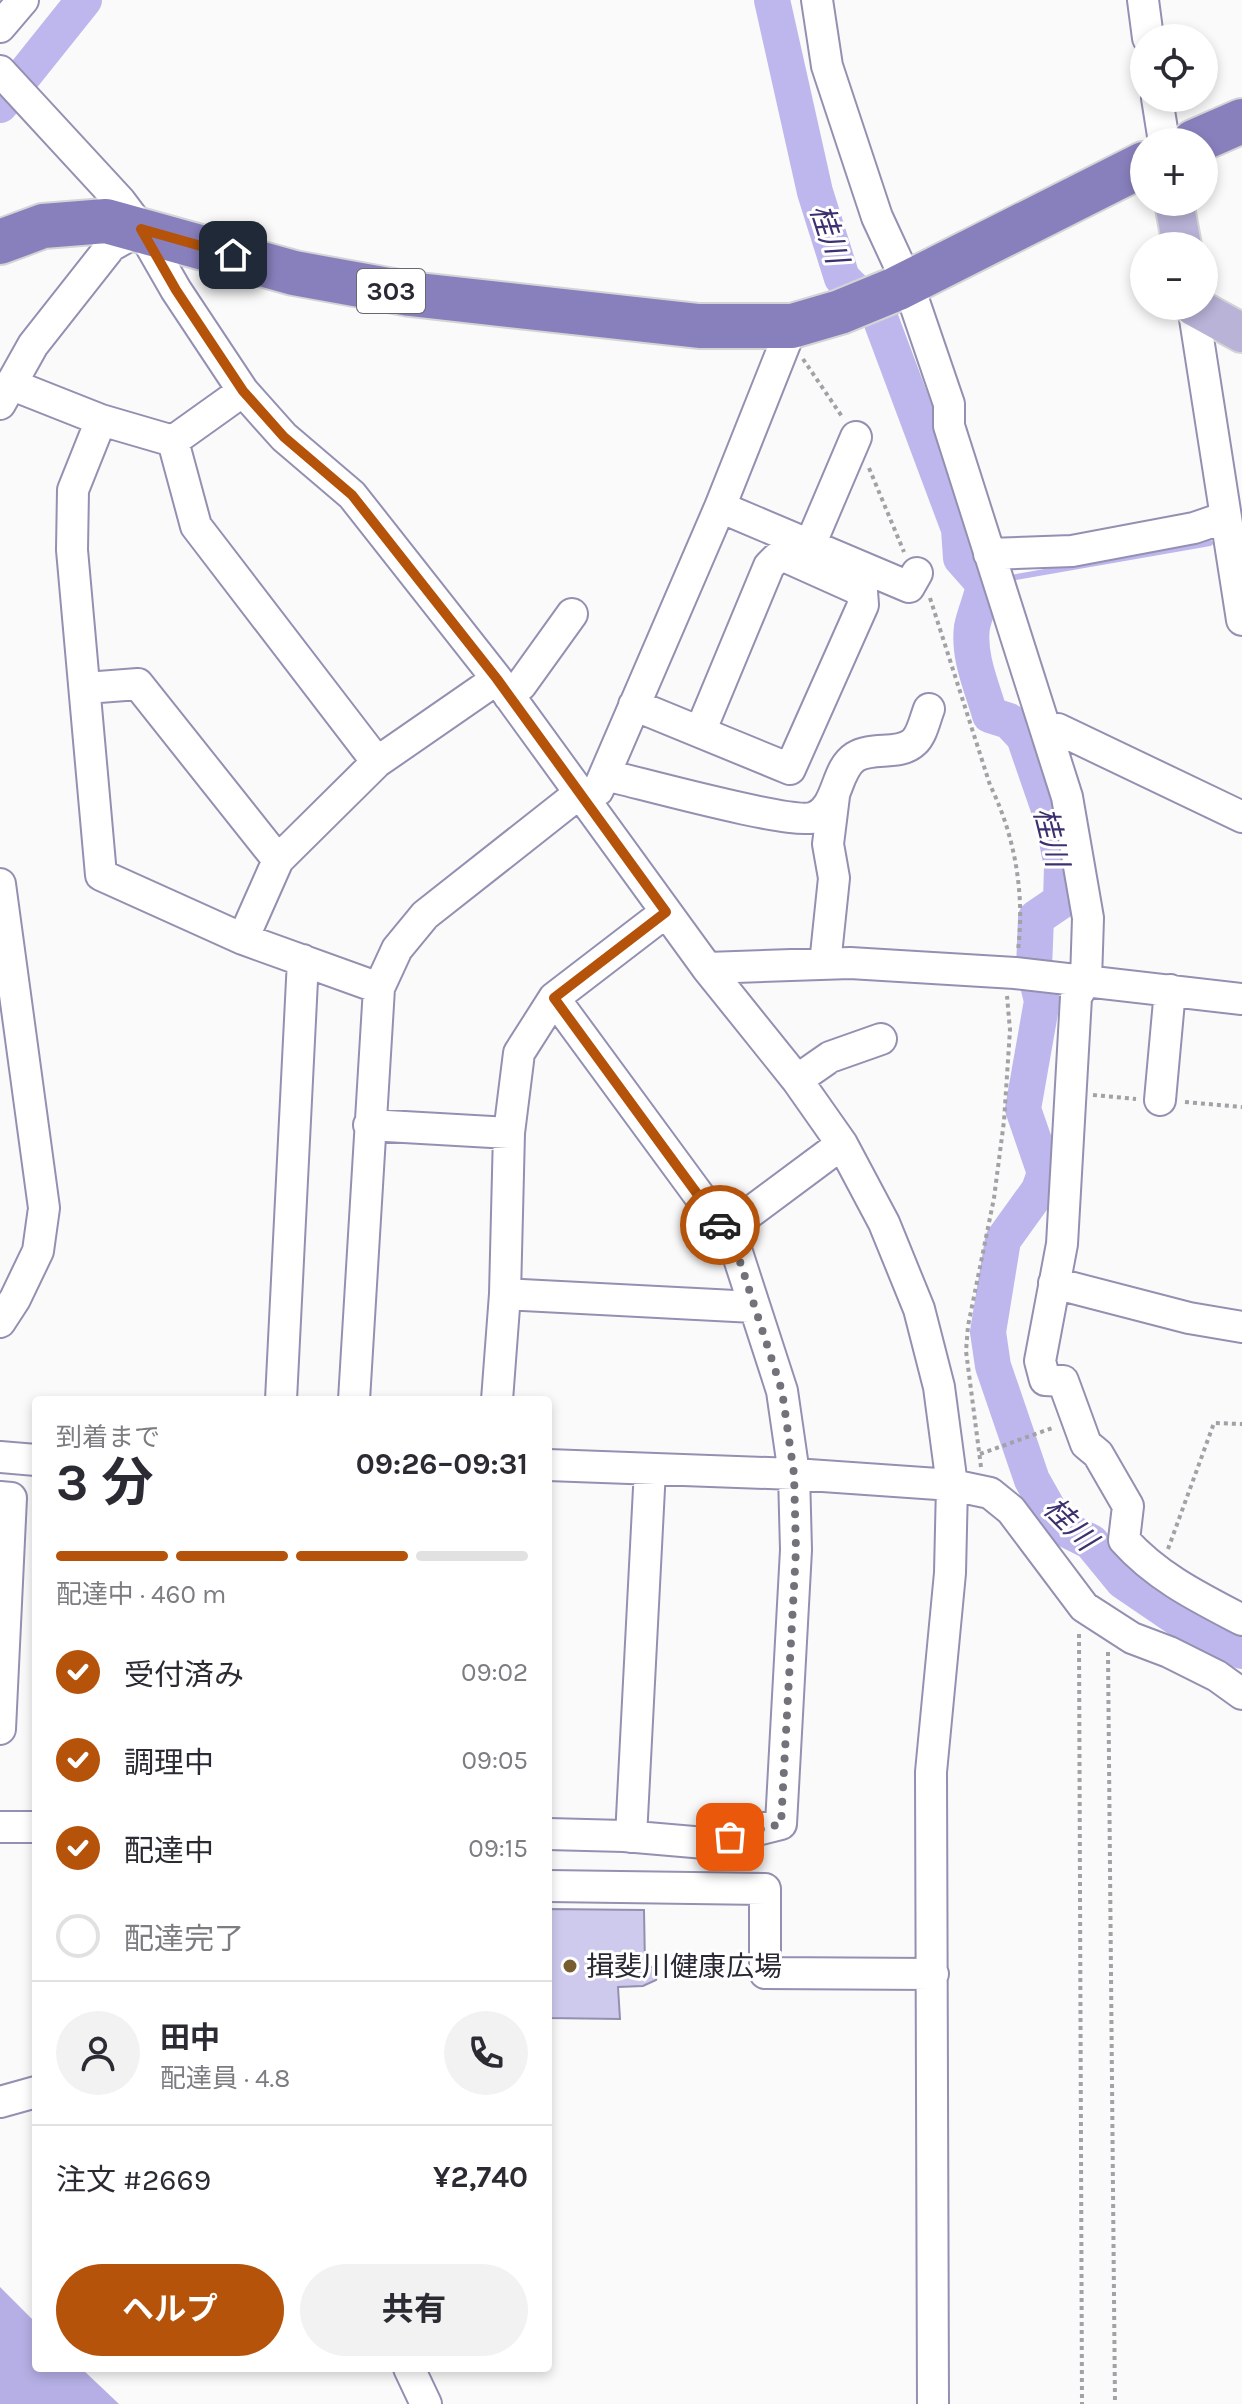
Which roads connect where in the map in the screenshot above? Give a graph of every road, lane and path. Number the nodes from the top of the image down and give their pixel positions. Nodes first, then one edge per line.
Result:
1 (23, 0) edge
2 (817, 0) edge
3 (1143, 0) edge
4 (1146, 24) edge
5 (0, 27) edge
6 (0, 71) edge
7 (1242, 121) edge
8 (1218, 132) edge
9 (1130, 171) edge
10 (141, 229) junction
11 (0, 242) edge
12 (902, 287) junction
13 (1195, 320) edge
14 (1218, 320) edge
15 (790, 331) junction
16 (1242, 333) edge
17 (243, 391) junction
18 (5, 394) edge
19 (101, 420) junction
20 (856, 437) junction
21 (173, 441) junction
22 (720, 507) junction
23 (1226, 517) junction
24 (810, 545) junction
25 (989, 554) junction
26 (917, 573) junction
27 (572, 614) dead end
28 (1242, 620) edge
29 (86, 688) junction
30 (503, 688) junction
31 (634, 705) junction
32 (929, 709) dead end
33 (1046, 731) junction
34 (700, 732) junction
35 (377, 762) junction
36 (593, 783) junction
37 (834, 796) junction
38 (1242, 817) edge
39 (278, 860) junction
40 (0, 884) edge
41 (666, 912) junction
42 (243, 939) junction
43 (303, 960) junction
44 (825, 964) junction
45 (707, 968) junction
46 (1010, 972) junction
47 (1082, 979) junction
48 (379, 988) junction
49 (1170, 990) junction
50 (554, 998) junction
51 (1242, 999) edge
52 (881, 1039) dead end
53 (797, 1080) junction
54 (1160, 1100) dead end
55 (369, 1125) junction
56 (509, 1133) junction
57 (842, 1144) junction
58 (725, 1231) junction
59 (1054, 1283) junction
60 (505, 1294) junction
61 (754, 1307) junction
62 (0, 1322) edge
63 (1242, 1327) edge
64 (281, 1396) edge
65 (354, 1396) edge
66 (497, 1396) edge
67 (1242, 1424) edge
68 (1061, 1425) dead end
69 (979, 1454) junction
70 (0, 1457) edge
71 (32, 1460) edge
72 (552, 1465) edge
73 (650, 1469) junction
74 (794, 1474) junction
75 (965, 1487) junction
76 (0, 1497) edge
77 (1159, 1574) junction
78 (1084, 1607) junction
79 (1242, 1620) edge
80 (1114, 1627) junction
81 (1242, 1694) edge
82 (0, 1729) edge
83 (0, 1827) edge
84 (32, 1827) edge
85 (552, 1834) edge
86 (631, 1837) junction
87 (552, 1886) edge
88 (933, 1974) junction
89 (32, 2093) edge
90 (0, 2102) edge
91 (411, 2372) edge
92 (426, 2404) edge
93 (933, 2404) edge
94 (1082, 2404) edge
95 (1115, 2404) edge

1 - 5 street
2 - 12 street
3 - 4 street
6 - 10 street
7 - 8 highway
9 - 12 highway, 303
10 - 11 highway, 303
10 - 15 highway, 303
10 - 17 street
10 - 18 street
12 - 15 highway, 303
12 - 25 street
13 - 23 street
14 - 16 main road
15 - 20 path
15 - 22 street
17 - 21 street
17 - 30 street
18 - 19 street
19 - 21 street
19 - 29 street
20 - 24 street
20 - 26 path
21 - 35 street
22 - 24 street
22 - 31 street
23 - 25 street
23 - 28 street
24 - 26 street
25 - 33 street
26 - 46 path
27 - 30 street
29 - 39 street
29 - 42 street
30 - 35 street
30 - 36 street
31 - 34 street
31 - 36 street
32 - 37 street
33 - 38 street
33 - 47 street
34 - 34 street
35 - 39 street
36 - 37 street
36 - 41 street
36 - 48 street
37 - 44 street
39 - 42 street
40 - 62 street
41 - 45 street
41 - 50 street
42 - 43 street
43 - 48 street
43 - 64 street
44 - 45 street
44 - 46 street
45 - 53 street
46 - 47 street
46 - 69 path
47 - 49 street
47 - 59 street
48 - 55 street
49 - 51 street
49 - 54 street
50 - 56 street
50 - 58 street
52 - 53 street
53 - 57 street
55 - 56 street
55 - 65 street
56 - 60 street
57 - 58 street
57 - 75 street
58 - 61 street
59 - 63 street
59 - 77 street
60 - 61 street
60 - 66 street
61 - 74 street
67 - 77 path
68 - 69 path
69 - 75 path
70 - 71 street
72 - 73 street
73 - 74 street
73 - 86 street
74 - 75 street
74 - 86 street
75 - 78 street
75 - 88 street
76 - 82 street
77 - 79 street
78 - 80 street
78 - 94 path
80 - 81 street
80 - 95 path
83 - 84 street
85 - 86 street
87 - 88 street
88 - 93 street
89 - 90 street
91 - 92 street

